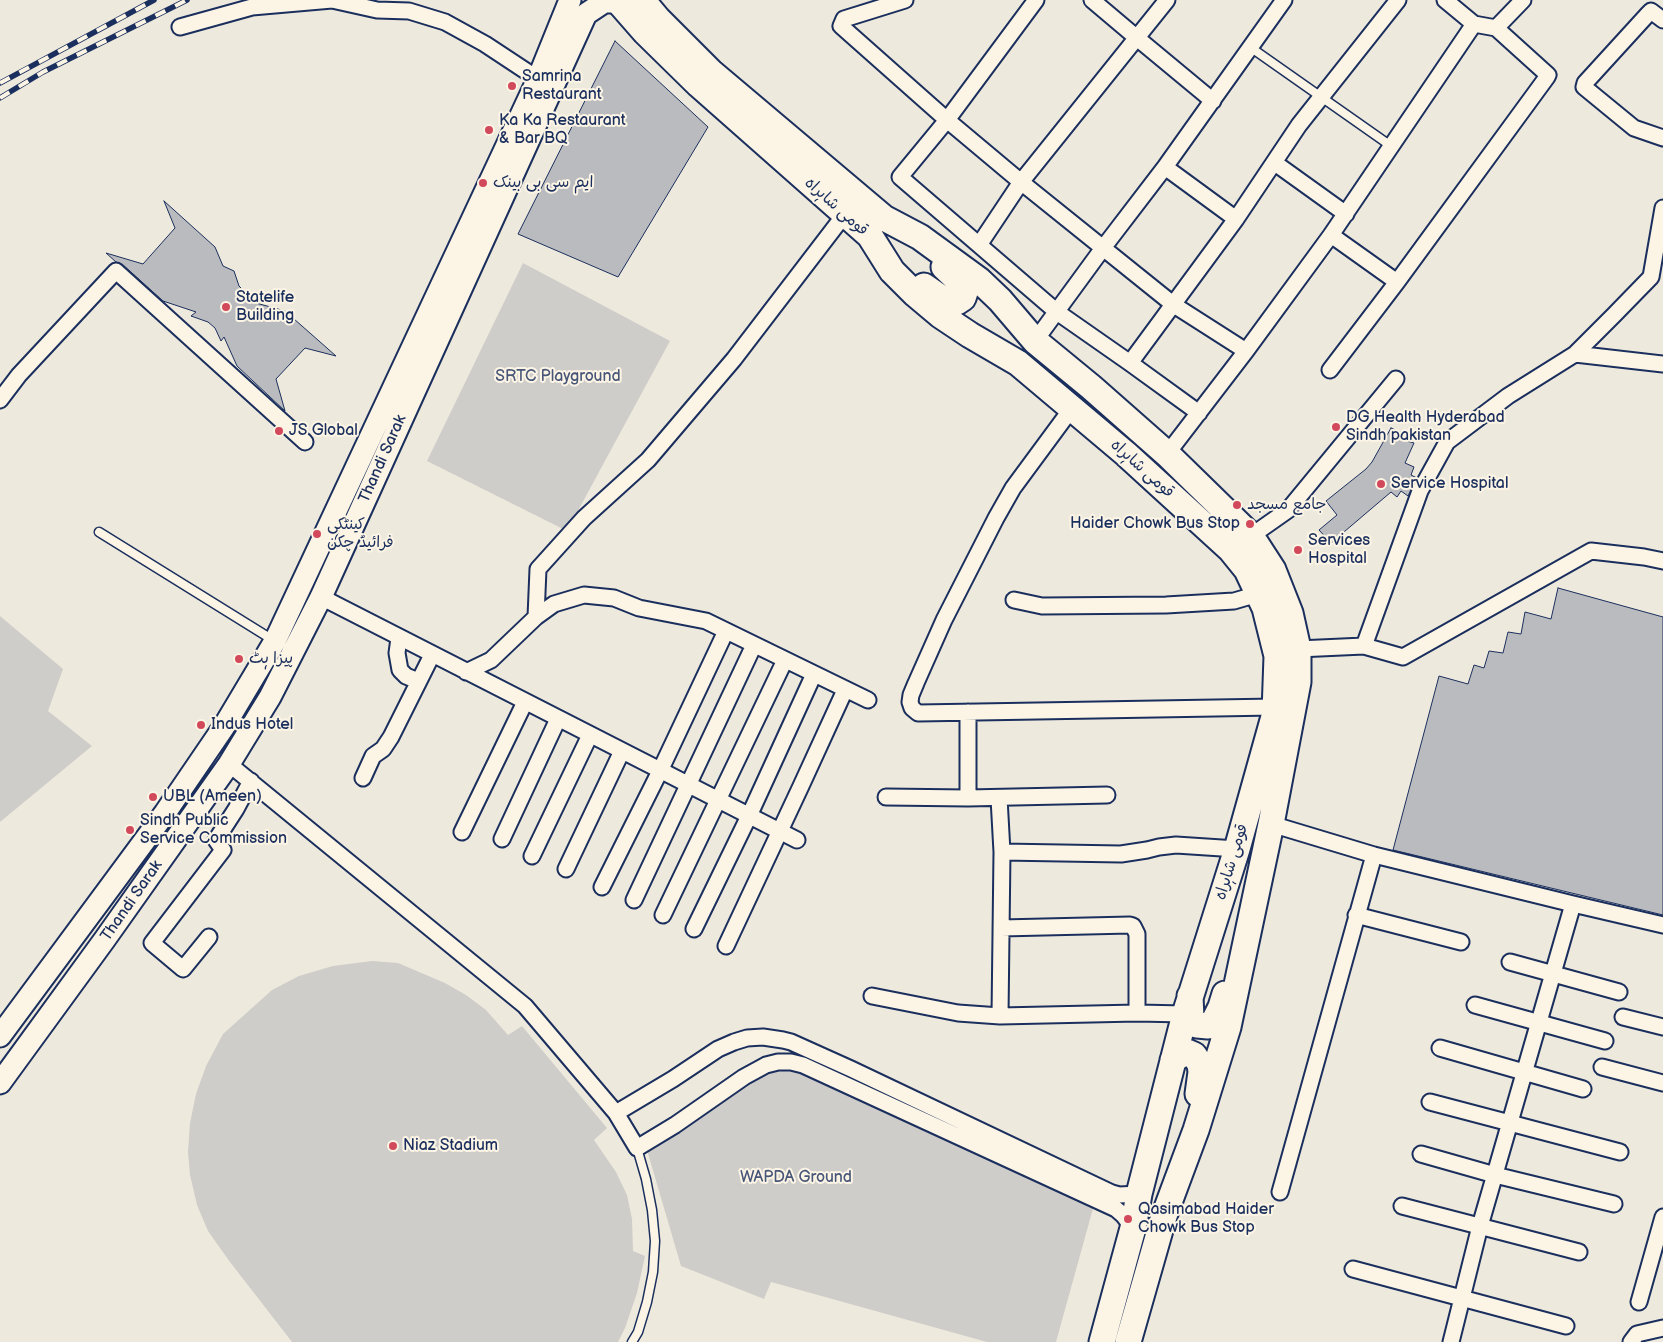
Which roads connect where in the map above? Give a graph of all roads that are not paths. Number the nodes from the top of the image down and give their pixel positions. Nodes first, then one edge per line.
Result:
1 (570, 0) edge
2 (905, 0) edge
3 (1036, 0) edge
4 (1092, 0) edge
5 (1167, 0) edge
6 (1284, 0) edge
7 (1398, 0) edge
8 (1445, 0) edge
9 (1523, 0) edge
10 (625, 1) edge
11 (1663, 20) edge
12 (1474, 24) junction
13 (180, 27) dead end
14 (1496, 28) junction
15 (1136, 38) junction
16 (1250, 47) junction
17 (538, 79) junction
18 (1322, 97) junction
19 (1213, 101) junction
20 (947, 120) junction
21 (1663, 138) edge
22 (1390, 146) junction
23 (1275, 162) junction
24 (1165, 167) junction
25 (1021, 182) junction
26 (1663, 208) edge
27 (845, 214) junction
28 (1346, 214) junction
29 (1236, 219) junction
30 (877, 227) junction
31 (1331, 235) junction
32 (979, 245) junction
33 (1103, 248) junction
34 (1657, 278) edge
35 (1397, 282) junction
36 (1174, 305) junction
37 (1057, 312) junction
38 (1035, 341) junction
39 (1246, 351) junction
40 (1575, 354) junction
41 (1130, 363) junction
42 (1663, 364) edge
43 (1330, 370) dead end
44 (1396, 379) dead end
45 (0, 400) edge
46 (1072, 408) junction
47 (1198, 413) junction
48 (305, 442) dead end
49 (1167, 454) junction
50 (99, 532) dead end
51 (1252, 536) junction
52 (1663, 561) edge
53 (1261, 581) junction
54 (321, 597) junction
55 (1014, 600) dead end
56 (536, 617) junction
57 (726, 631) junction
58 (399, 638) junction
59 (275, 641) junction
60 (754, 644) junction
61 (1364, 646) junction
62 (1298, 649) junction
63 (432, 655) junction
64 (785, 660) junction
65 (466, 672) junction
66 (814, 674) junction
67 (418, 681) junction
68 (845, 690) junction
69 (868, 700) dead end
70 (526, 702) junction
71 (1276, 707) junction
72 (968, 712) junction
73 (558, 719) junction
74 (590, 735) junction
75 (622, 751) junction
76 (229, 764) junction
77 (660, 771) junction
78 (363, 778) dead end
79 (251, 781) junction
80 (687, 785) junction
81 (1108, 795) dead end
82 (886, 797) dead end
83 (968, 798) junction
84 (999, 798) junction
85 (719, 800) junction
86 (749, 816) junction
87 (1271, 824) junction
88 (462, 832) dead end
89 (780, 832) junction
90 (502, 839) dead end
91 (796, 840) dead end
92 (1237, 849) junction
93 (1002, 852) junction
94 (1374, 855) junction
95 (532, 856) dead end
96 (566, 869) dead end
97 (602, 887) dead end
98 (634, 900) dead end
99 (1572, 904) junction
100 (663, 915) dead end
101 (1356, 915) junction
102 (1250, 923) junction
103 (1663, 925) edge
104 (1001, 928) junction
105 (694, 929) dead end
106 (209, 936) dead end
107 (1461, 942) dead end
108 (726, 946) dead end
109 (1510, 962) dead end
110 (1552, 974) junction
111 (1619, 992) dead end
112 (872, 996) dead end
113 (29, 998) junction
114 (1187, 1005) junction
115 (1475, 1006) dead end
116 (50, 1013) junction
117 (1137, 1013) junction
118 (1000, 1016) junction
119 (1623, 1017) dead end
120 (1538, 1023) junction
121 (1663, 1027) edge
122 (0, 1036) edge
123 (1605, 1041) dead end
124 (1440, 1048) dead end
125 (1173, 1060) junction
126 (1602, 1067) dead end
127 (1524, 1073) junction
128 (0, 1082) edge
129 (1663, 1083) edge
130 (1583, 1089) dead end
131 (1430, 1102) dead end
132 (616, 1113) junction
133 (1510, 1123) junction
134 (1190, 1146) junction
135 (637, 1148) junction
136 (1620, 1152) dead end
137 (1421, 1154) dead end
138 (1495, 1175) junction
139 (1280, 1192) dead end
140 (1139, 1194) junction
141 (1614, 1204) dead end
142 (1402, 1206) dead end
143 (1663, 1218) edge
144 (1480, 1226) junction
145 (1133, 1228) junction
146 (1579, 1252) dead end
147 (1353, 1268) dead end
148 (1461, 1298) junction
149 (1639, 1302) dead end
150 (1566, 1326) dead end
151 (1663, 1328) edge
152 (632, 1342) edge
153 (1102, 1342) edge
154 (1128, 1342) edge
155 (1451, 1342) edge
156 (1631, 1342) edge

1 - 17 main road, Thandi Sarak
2 - 20 street
3 - 20 street
4 - 15 street
5 - 15 street
6 - 16 street
7 - 18 street
8 - 12 street
9 - 14 street
10 - 27 highway, قومی شاہراہ
10 - 30 highway, قومی شاہراہ
10 - 54 main road, Thandi Sarak
11 - 21 street
12 - 14 street
12 - 22 street
13 - 17 street
14 - 35 street
15 - 19 street
15 - 25 street
16 - 18 lane
16 - 19 street
17 - 59 main road, Thandi Sarak
18 - 22 lane
18 - 23 street
19 - 24 street
20 - 25 street
20 - 32 street
22 - 28 street
23 - 28 street
23 - 29 street
24 - 29 street
24 - 33 street
25 - 32 street
25 - 33 street
26 - 34 street
27 - 30 highway, قومی شاہراہ
27 - 56 street
28 - 31 street
29 - 36 street
30 - 38 highway, قومی شاہراہ
30 - 46 highway, قومی شاہراہ
31 - 35 street
31 - 39 street
32 - 37 street
33 - 36 street
33 - 37 street
34 - 40 street
35 - 43 street
36 - 39 street
36 - 41 street
37 - 38 street
37 - 41 street
38 - 49 highway, قومی شاہراہ
39 - 47 street
40 - 42 street
40 - 61 street
41 - 47 street
44 - 51 street
45 - 48 street
46 - 53 highway, قومی شاہراہ
46 - 72 street
47 - 49 street
49 - 51 highway, قومی شاہراہ
50 - 59 lane
51 - 53 highway, قومی شاہراہ
52 - 61 street
53 - 55 street
53 - 62 highway, قومی شاہراہ
53 - 71 highway, قومی شاہراہ
54 - 58 street
54 - 76 main road, Thandi Sarak
56 - 57 street
56 - 65 street
57 - 60 street
57 - 77 street
58 - 63 street
58 - 67 street
59 - 113 main road, Thandi Sarak
60 - 64 street
60 - 80 street
61 - 62 street
62 - 87 highway, قومی شاہراہ
63 - 65 street
63 - 67 street
64 - 66 street
64 - 85 street
65 - 70 street
66 - 68 street
66 - 86 street
67 - 78 street
68 - 69 street
68 - 89 street
70 - 73 street
70 - 88 street
71 - 72 street
71 - 92 highway, قومی شاہراہ
72 - 83 street
73 - 74 street
73 - 90 street
74 - 75 street
74 - 95 street
75 - 77 street
75 - 96 street
76 - 79 street
76 - 116 main road, Thandi Sarak
77 - 80 street
77 - 97 street
79 - 106 street
79 - 132 street
80 - 85 street
80 - 98 street
81 - 84 street
82 - 83 street
83 - 84 street
84 - 93 street
85 - 86 street
85 - 100 street
86 - 89 street
86 - 105 street
87 - 94 street
87 - 102 highway, قومی شاہراہ
89 - 91 street
89 - 108 street
92 - 93 street
92 - 114 highway, قومی شاہراہ
93 - 104 street
94 - 99 street
94 - 101 street
99 - 103 street
99 - 110 street
101 - 107 street
101 - 139 street
102 - 114 highway
102 - 134 highway, قومی شاہراہ
104 - 117 street
104 - 118 street
109 - 110 street
110 - 111 street
110 - 120 street
112 - 118 street
113 - 116 main road
113 - 122 main road, Thandi Sarak
114 - 117 street
114 - 125 highway, قومی شاہراہ
115 - 120 street
116 - 128 main road, Thandi Sarak
117 - 118 street
119 - 121 street
120 - 123 street
120 - 127 street
124 - 127 street
125 - 134 highway
125 - 140 highway, قومی شاہراہ
126 - 129 street
127 - 130 street
127 - 133 street
131 - 133 street
132 - 135 street
132 - 140 street
133 - 136 street
133 - 138 street
134 - 154 highway, قومی شاہراہ
135 - 145 street
135 - 152 lane
137 - 138 street
138 - 141 street
138 - 144 street
140 - 145 highway, قومی شاہراہ
142 - 144 street
143 - 149 street
144 - 146 street
144 - 148 street
145 - 153 highway, قومی شاہراہ
147 - 148 street
148 - 150 street
148 - 155 street
151 - 156 street

